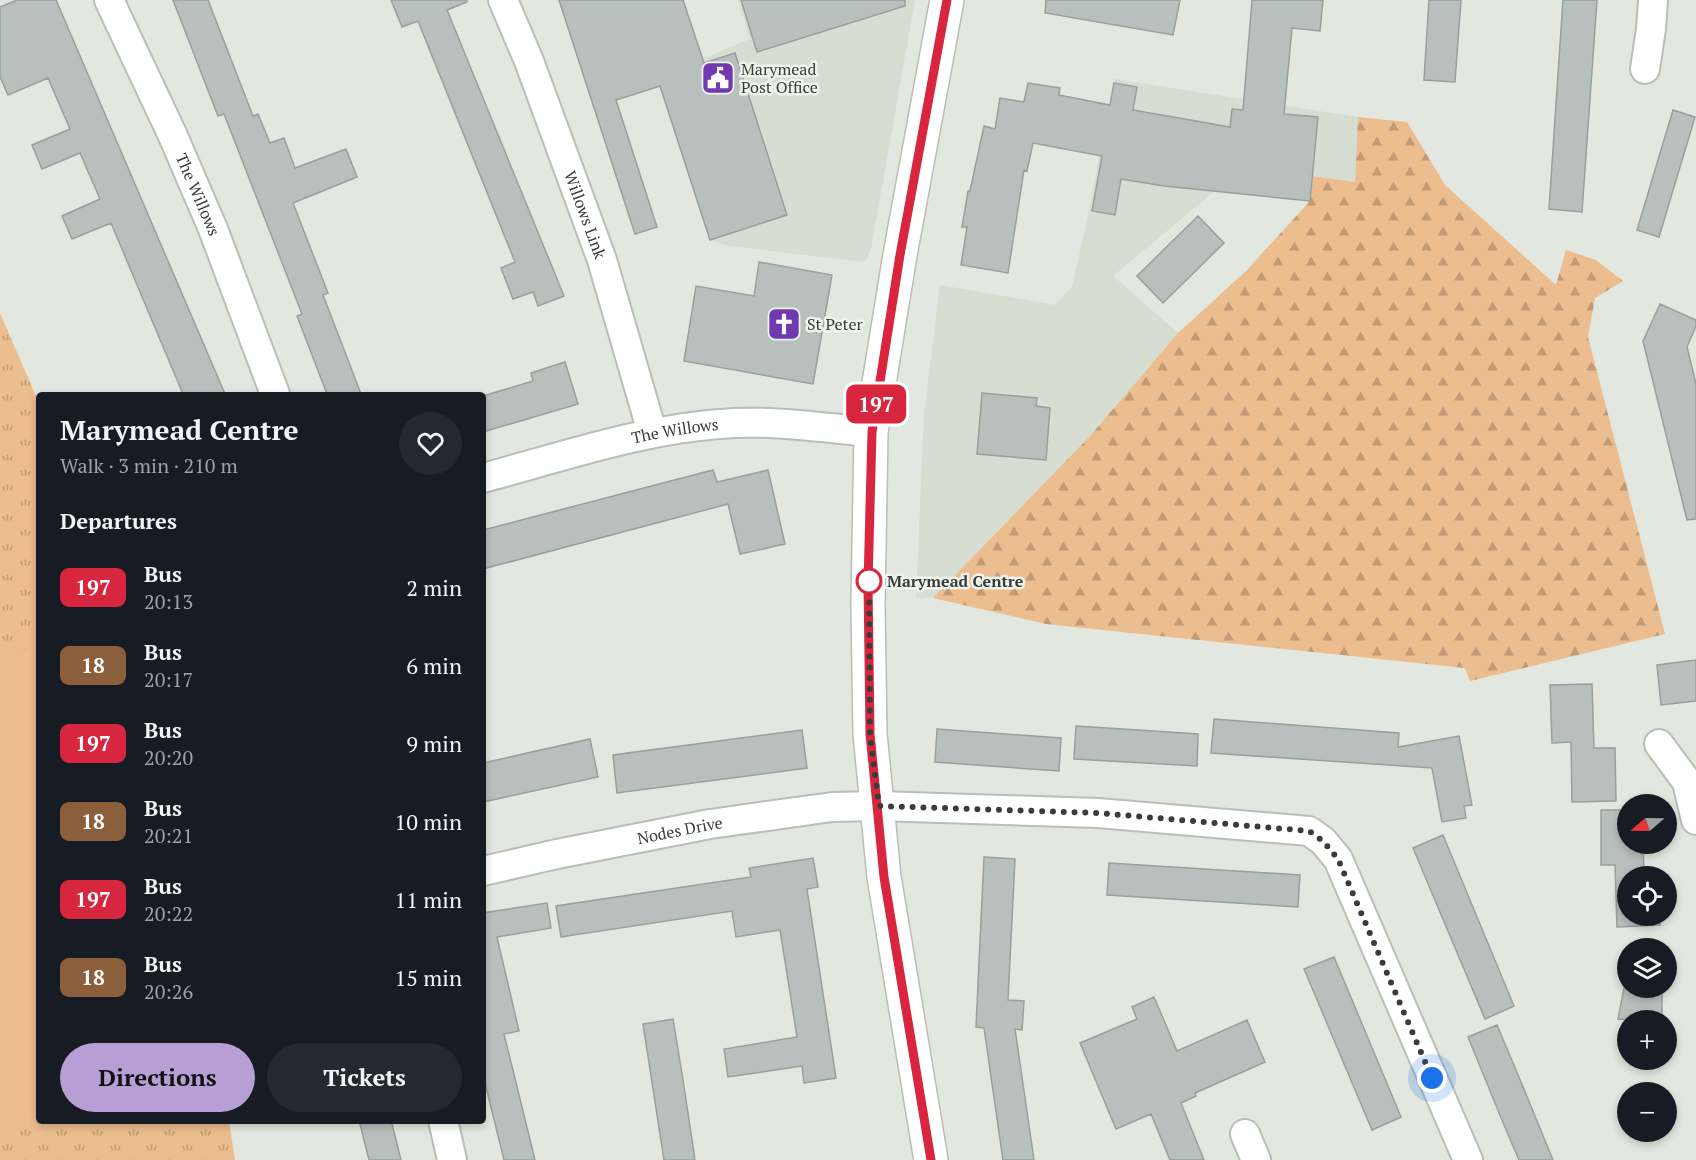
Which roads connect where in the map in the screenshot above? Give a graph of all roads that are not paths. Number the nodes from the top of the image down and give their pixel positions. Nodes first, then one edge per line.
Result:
1 (109, 0) edge
2 (503, 0) edge
3 (947, 0) edge
4 (1653, 0) edge
5 (1645, 69) dead end
6 (275, 392) edge
7 (652, 432) junction
8 (872, 432) junction
9 (486, 477) edge
10 (1659, 744) dead end
11 (1691, 780) edge
12 (879, 806) junction
13 (1696, 820) edge
14 (486, 870) edge
15 (444, 1124) edge
16 (452, 1160) edge
17 (931, 1160) edge
18 (1468, 1160) edge

1 - 6 street, The Willows
2 - 7 street, Willows Link
3 - 8 street
4 - 5 street
7 - 8 street, The Willows
7 - 9 street, The Willows
8 - 12 street
10 - 11 street
11 - 13 street
12 - 14 street, Nodes Drive
12 - 17 street
12 - 18 street, Nodes Drive
15 - 16 street

